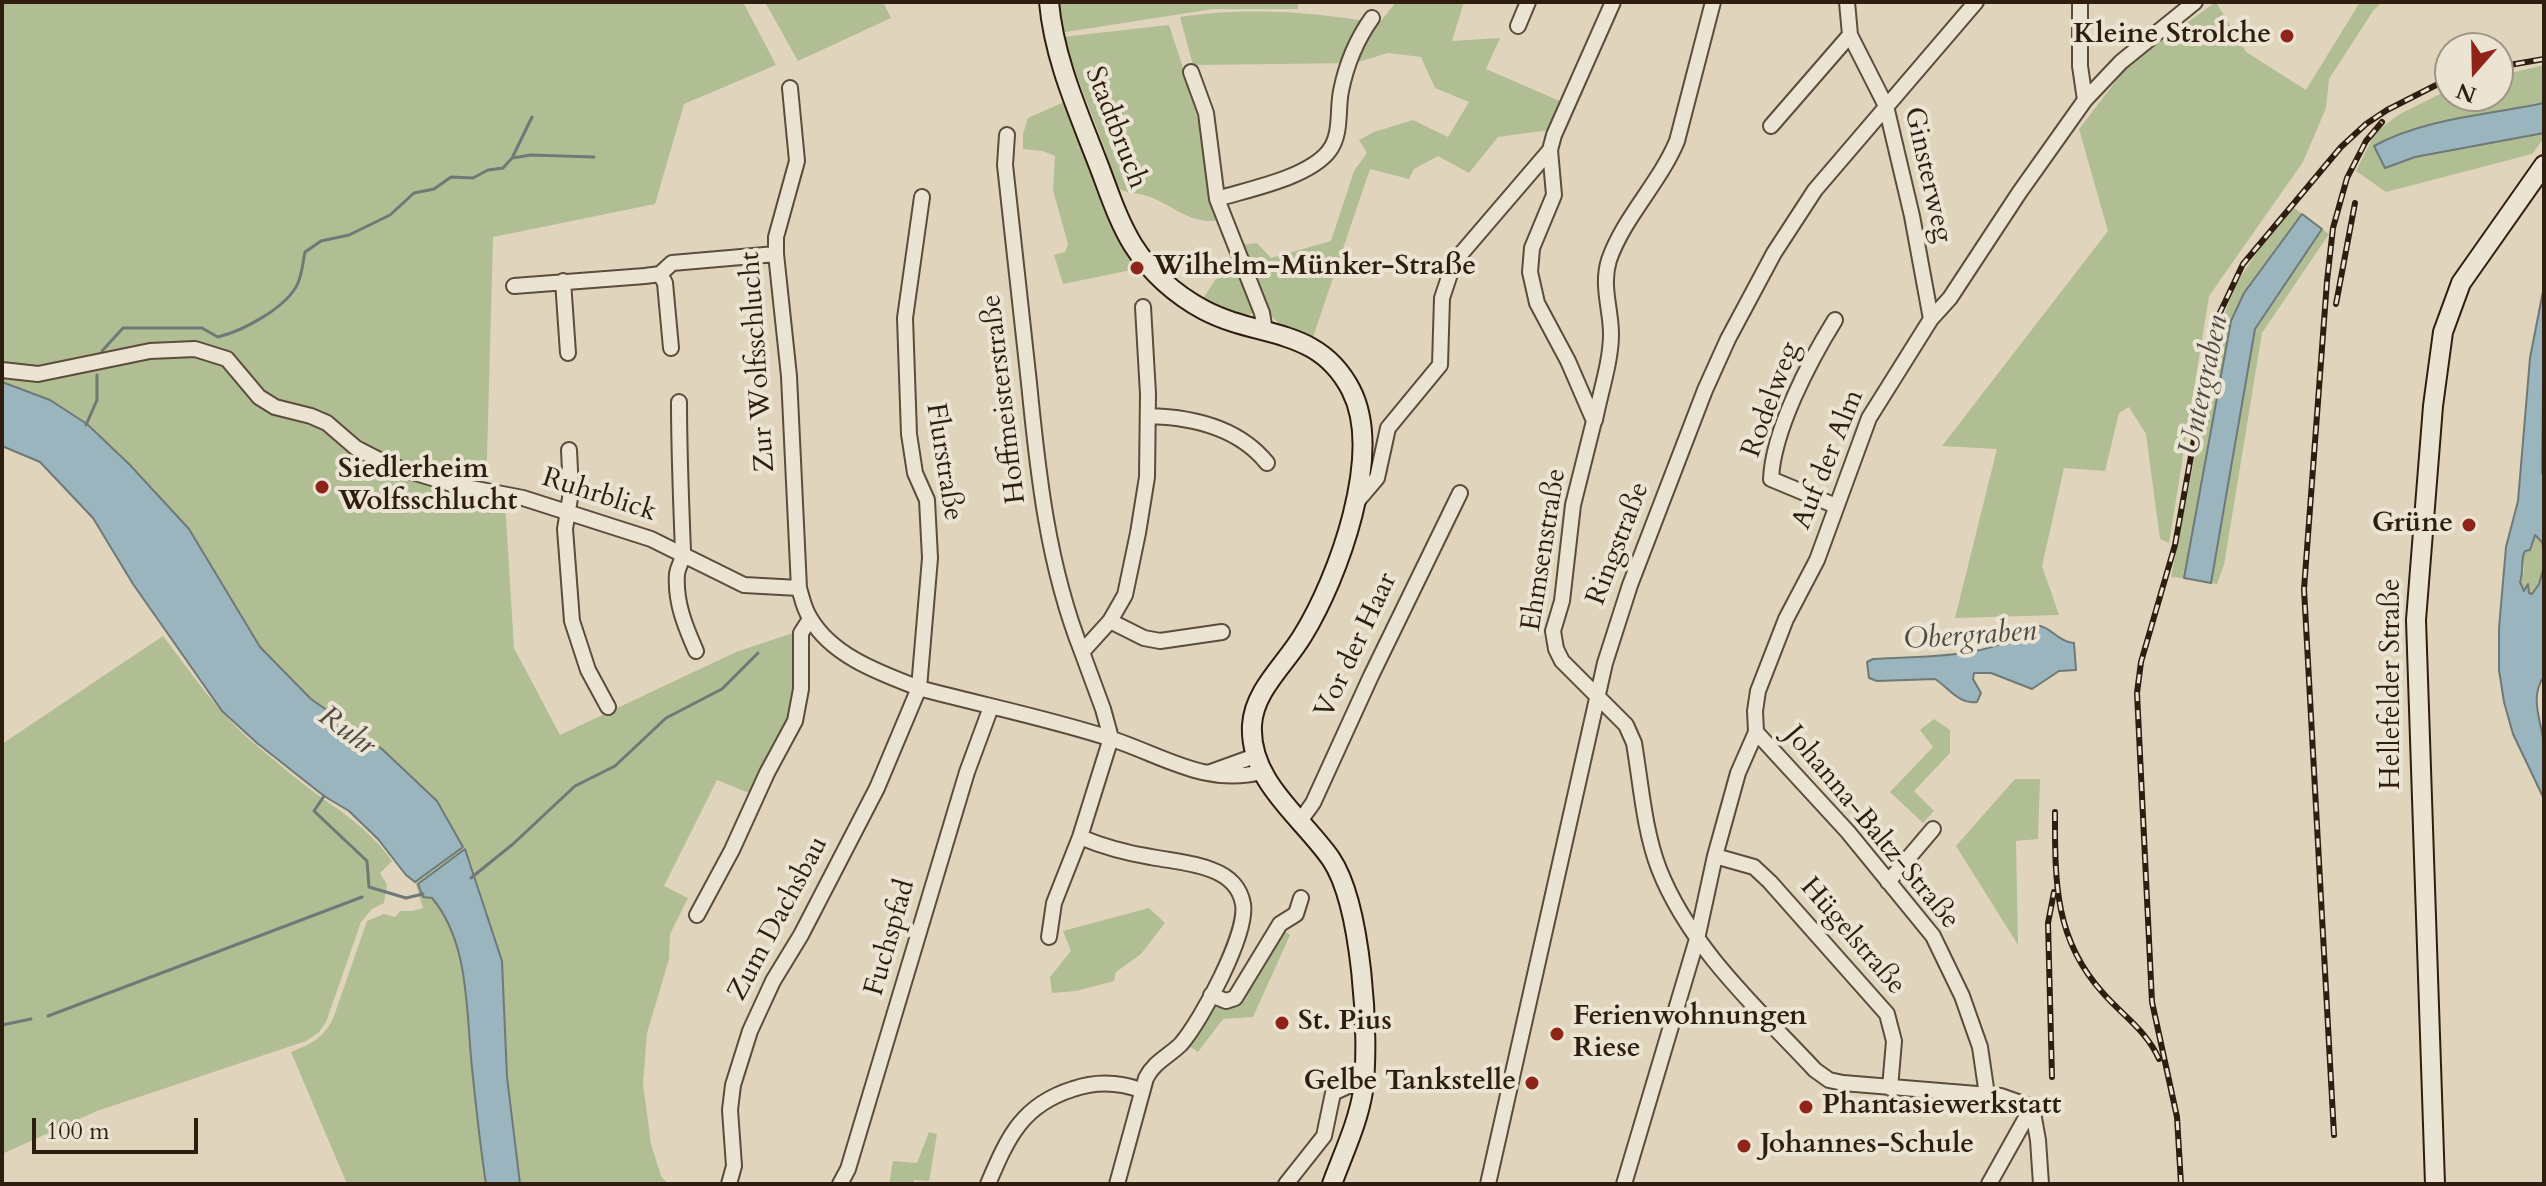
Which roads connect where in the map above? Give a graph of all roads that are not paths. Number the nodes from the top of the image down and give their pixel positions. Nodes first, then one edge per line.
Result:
1 (1049, 2) edge
2 (1528, 2) edge
3 (1613, 2) edge
4 (1713, 2) edge
5 (1847, 2) edge
6 (1976, 2) edge
7 (2080, 2) edge
8 (2195, 2) edge
9 (1372, 18) dead end
10 (1518, 26) dead end
11 (1850, 35) junction
12 (1191, 72) dead end
13 (790, 88) dead end
14 (2085, 100) junction
15 (1886, 106) junction
16 (1771, 126) dead end
17 (1007, 135) dead end
18 (1550, 150) junction
19 (2544, 165) edge
20 (922, 197) dead end
21 (1217, 199) junction
22 (776, 254) junction
23 (660, 274) junction
24 (563, 281) junction
25 (514, 286) dead end
26 (1143, 307) dead end
27 (1931, 319) junction
28 (1835, 320) dead end
29 (1265, 331) junction
30 (671, 348) dead end
31 (568, 353) dead end
32 (2, 370) edge
33 (679, 402) dead end
34 (1148, 416) junction
35 (1594, 421) junction
36 (569, 450) dead end
37 (1267, 463) dead end
38 (1460, 493) dead end
39 (1355, 504) junction
40 (1836, 506) junction
41 (568, 511) junction
42 (684, 556) junction
43 (799, 588) junction
44 (810, 619) junction
45 (1110, 621) junction
46 (1222, 632) dead end
47 (696, 651) dead end
48 (1082, 652) junction
49 (919, 688) junction
50 (1596, 695) junction
51 (608, 707) dead end
52 (991, 707) junction
53 (1756, 732) junction
54 (1111, 738) junction
55 (1258, 764) junction
56 (1300, 821) junction
57 (1933, 829) dead end
58 (1080, 837) junction
59 (1715, 856) junction
60 (1888, 882) junction
61 (1301, 898) dead end
62 (697, 915) dead end
63 (1049, 937) dead end
64 (1697, 939) junction
65 (1725, 971) junction
66 (1685, 977) junction
67 (1211, 995) junction
68 (1363, 1086) junction
69 (1890, 1088) junction
70 (1141, 1090) junction
71 (1987, 1095) junction
72 (2032, 1107) junction
73 (729, 1184) edge
74 (840, 1184) edge
75 (988, 1184) edge
76 (1117, 1184) edge
77 (1286, 1184) edge
78 (1332, 1184) edge
79 (1488, 1184) edge
80 (1624, 1184) edge
81 (1989, 1184) edge
82 (2041, 1184) edge
83 (2435, 1184) edge

1 - 29 street, Stadtbruch
2 - 10 street
3 - 18 street
4 - 35 street, Ehmsenstraße
5 - 11 street, Ginsterweg
6 - 15 street, Ringstraße
7 - 14 street
8 - 14 street, Auf der Alm
9 - 21 street
11 - 15 street, Ginsterweg
11 - 16 street
12 - 21 street
13 - 22 street, Zur Wolfsschlucht
14 - 27 street, Auf der Alm
15 - 27 street, Ginsterweg
15 - 50 street, Ringstraße
17 - 48 street, Hoffmeisterstraße
18 - 35 street
18 - 39 street
19 - 83 street, Hellefelder Straße
20 - 49 street, Flurstraße
21 - 29 street
22 - 23 street
22 - 43 street, Zur Wolfsschlucht
23 - 24 street
23 - 30 street
24 - 25 street
24 - 31 street
26 - 34 street
27 - 40 street, Auf der Alm
28 - 40 street, Rodelweg
29 - 39 street, Stadtbruch
32 - 41 street, Ruhrblick
33 - 42 street
34 - 37 street
34 - 45 street
35 - 50 street, Ehmsenstraße
36 - 41 street
38 - 56 street, Vor der Haar
39 - 55 street, Stadtbruch
40 - 53 street, Auf der Alm
41 - 42 street, Ruhrblick
41 - 51 street
42 - 43 street, Ruhrblick
42 - 47 street
43 - 44 street
44 - 49 street
44 - 62 street
45 - 46 street
45 - 48 street
48 - 54 street
49 - 52 street
49 - 73 street, Zum Dachsbau
50 - 64 street, Ehmsenstraße
50 - 79 street, Ringstraße
52 - 54 street
52 - 74 street, Fuchspfad
53 - 59 street, Auf der Alm
53 - 60 street, Johanna-Baltz-Straße
54 - 55 street
54 - 58 street
55 - 56 street
56 - 68 street
57 - 60 street
58 - 63 street
58 - 67 street
59 - 64 street, Auf der Alm
59 - 69 street, Hügelstraße
60 - 71 street, Johanna-Baltz-Straße
61 - 67 street
64 - 65 street, Ehmsenstraße
64 - 66 street, Auf der Alm
65 - 66 street
65 - 69 street, Ehmsenstraße
66 - 80 street, Auf der Alm
67 - 70 street
68 - 77 street
68 - 78 street
69 - 71 street, Ehmsenstraße
70 - 75 street
70 - 76 street
71 - 72 street, Ehmsenstraße
72 - 81 street
72 - 82 street

